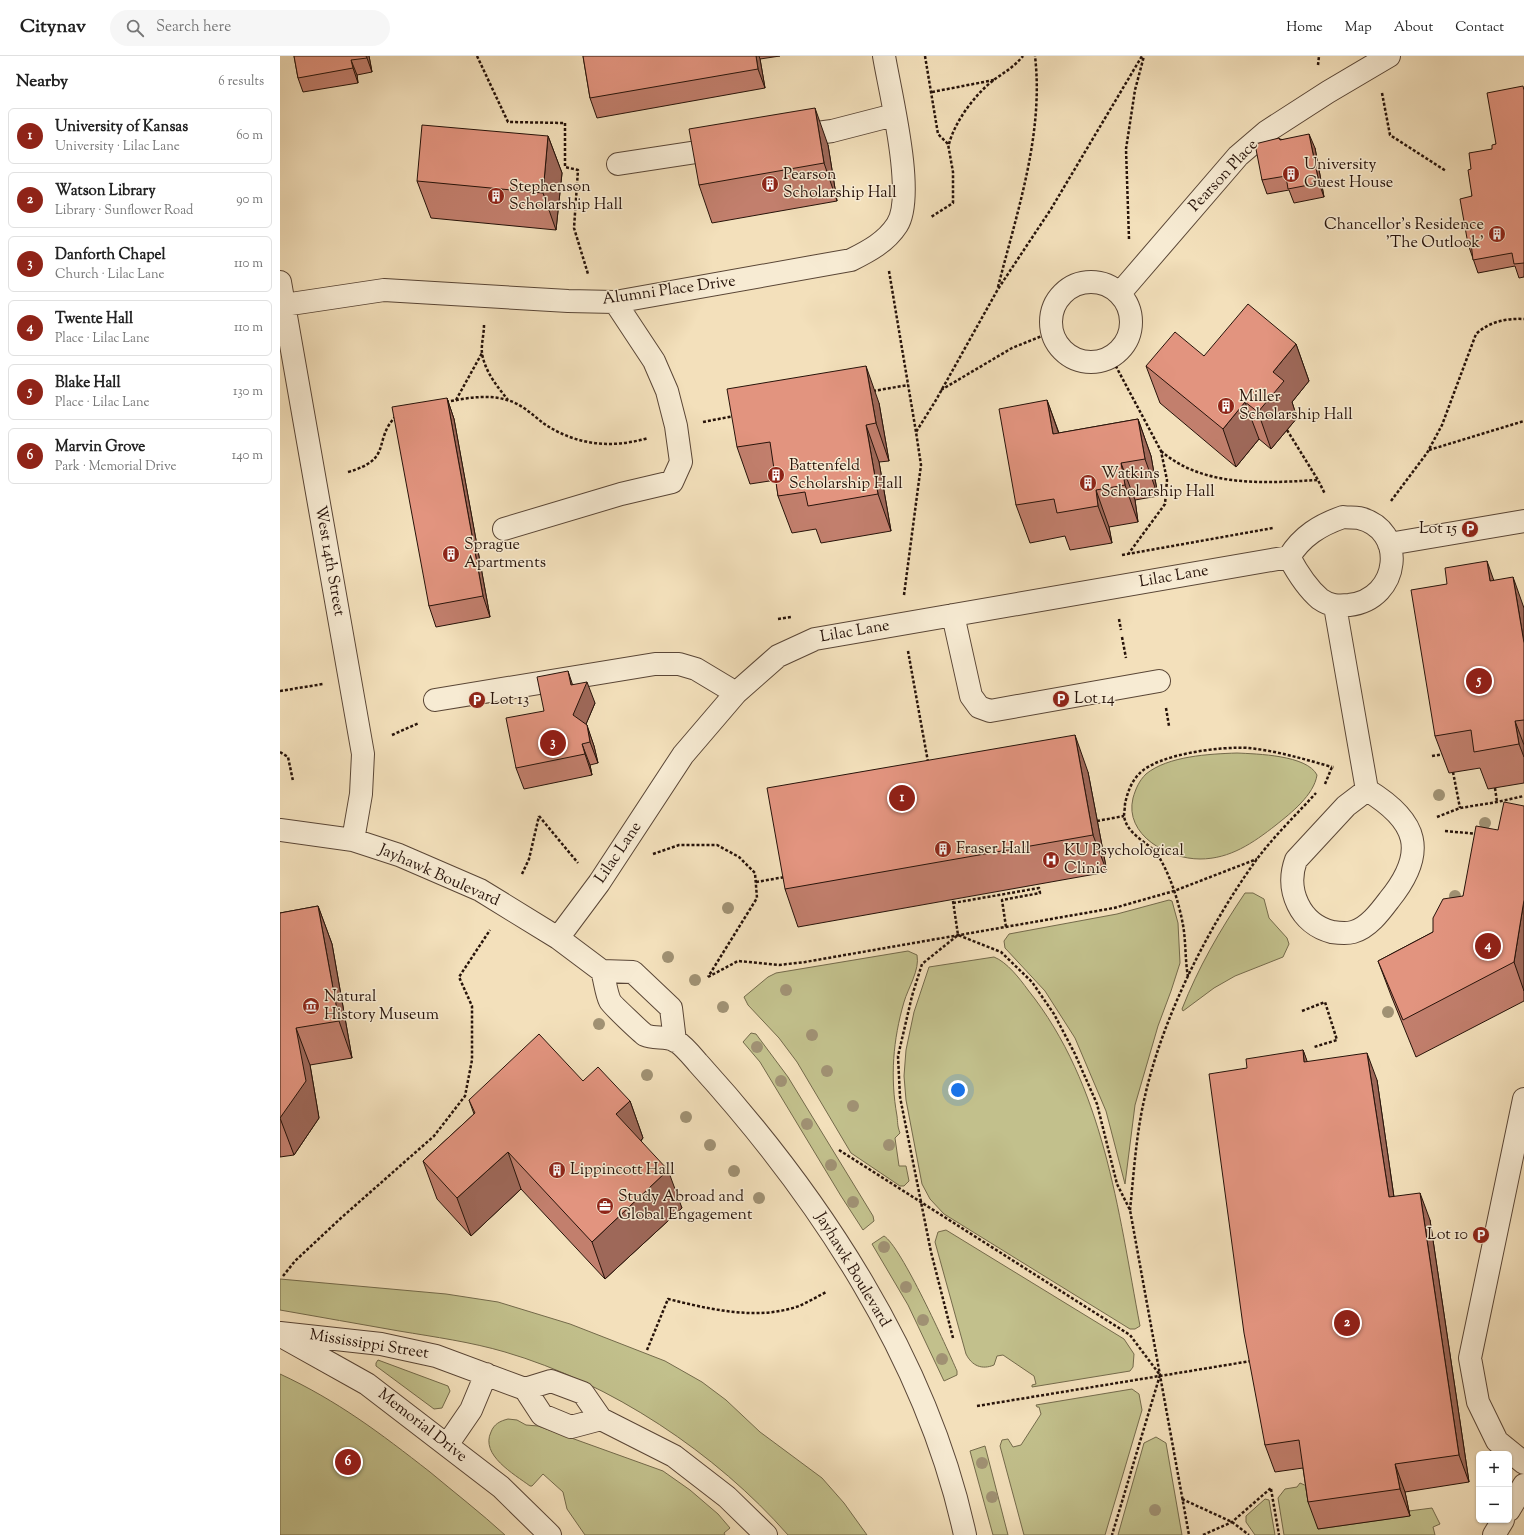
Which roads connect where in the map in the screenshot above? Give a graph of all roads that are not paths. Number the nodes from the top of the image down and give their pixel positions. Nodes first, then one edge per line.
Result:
1 (884, 56) edge
2 (1383, 60) edge
3 (894, 115) junction
4 (778, 139) edge
5 (740, 145) edge
6 (618, 164) dead end
7 (280, 282) edge
8 (1126, 286) junction
9 (615, 302) junction
10 (284, 305) junction
11 (287, 359) edge
12 (1524, 521) edge
13 (504, 529) dead end
14 (1388, 542) junction
15 (1289, 558) junction
16 (1335, 606) junction
17 (953, 615) junction
18 (1159, 681) dead end
19 (736, 693) junction
20 (434, 700) dead end
21 (1367, 790) junction
22 (280, 830) edge
23 (353, 840) junction
24 (558, 938) junction
25 (602, 971) junction
26 (675, 1041) junction
27 (1524, 1099) edge
28 (280, 1334) edge
29 (486, 1374) junction
30 (525, 1389) junction
31 (601, 1419) junction
32 (447, 1445) junction
33 (1524, 1463) edge
34 (1524, 1485) edge
35 (1512, 1505) edge
36 (1501, 1523) edge
37 (550, 1535) edge
38 (766, 1535) edge
39 (965, 1535) edge
40 (1494, 1535) edge

1 - 3 street, Alumni Place Drive
2 - 8 street, Pearson Place
3 - 4 street
3 - 9 street, Alumni Place Drive
5 - 6 street
7 - 10 street, West 14th Street
8 - 8 street
9 - 10 street, Alumni Place Drive
9 - 13 street
10 - 11 street, West 14th Street
11 - 23 street, West 14th Street
12 - 14 street
14 - 15 street
14 - 16 street
15 - 16 street
15 - 17 street, Lilac Lane
16 - 21 street
17 - 18 street
17 - 19 street, Lilac Lane
19 - 20 street
19 - 24 street, Lilac Lane
21 - 21 street
22 - 23 street, Jayhawk Boulevard
23 - 24 street, Jayhawk Boulevard
24 - 25 street, Jayhawk Boulevard
25 - 26 street
25 - 26 street
26 - 39 street, Jayhawk Boulevard
27 - 33 street
28 - 29 street, Mississippi Street
28 - 32 street, Memorial Drive
29 - 30 street, Mississippi Street
29 - 32 street
30 - 31 street
30 - 31 street
31 - 38 street
32 - 37 street, Memorial Drive
34 - 35 street
36 - 40 street

